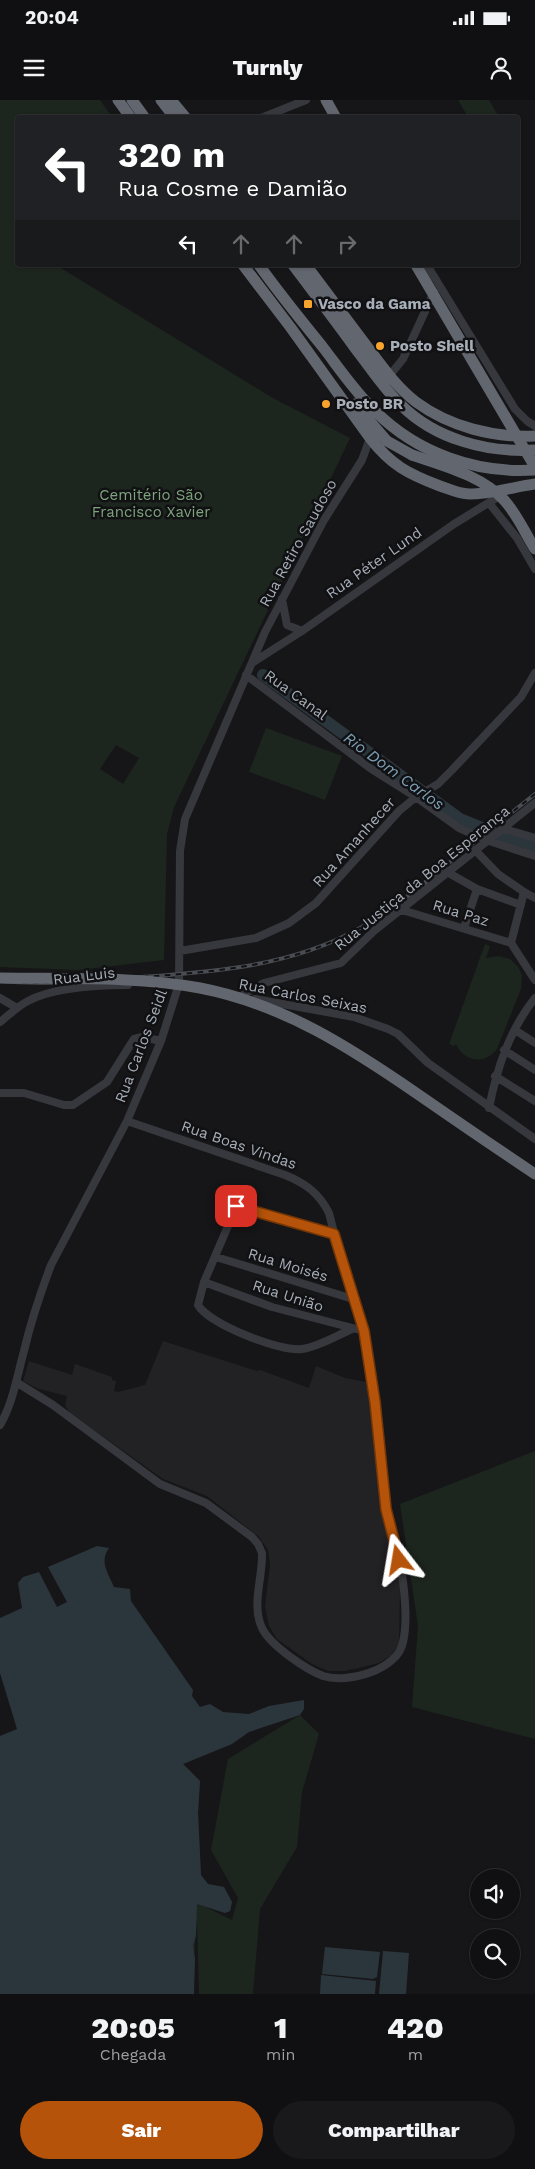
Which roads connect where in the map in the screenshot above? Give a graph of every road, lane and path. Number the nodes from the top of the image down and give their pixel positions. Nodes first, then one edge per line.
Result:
1 (118, 100) edge
2 (132, 100) edge
3 (161, 100) edge
4 (171, 100) edge
5 (306, 100) edge
6 (319, 100) edge
7 (326, 100) edge
8 (331, 100) edge
9 (129, 115) edge
10 (143, 115) edge
11 (173, 115) edge
12 (184, 115) edge
13 (268, 115) edge
14 (327, 115) edge
15 (334, 115) edge
16 (340, 115) edge
17 (244, 267) edge
18 (260, 267) edge
19 (295, 267) edge
20 (308, 267) edge
21 (417, 267) edge
22 (424, 267) edge
23 (428, 267) edge
24 (438, 284) junction
25 (293, 311) junction
26 (390, 376) junction
27 (535, 426) edge
28 (535, 436) edge
29 (370, 438) junction
30 (535, 450) edge
31 (535, 456) edge
32 (535, 469) edge
33 (535, 484) edge
34 (513, 488) junction
35 (492, 501) junction
36 (535, 549) edge
37 (535, 557) edge
38 (535, 569) edge
39 (282, 599) junction
40 (302, 630) junction
41 (252, 663) junction
42 (535, 674) edge
43 (246, 675) junction
44 (418, 796) junction
45 (535, 803) edge
46 (496, 835) junction
47 (535, 838) edge
48 (475, 850) junction
49 (535, 856) edge
50 (447, 872) junction
51 (477, 889) junction
52 (524, 892) junction
53 (535, 898) edge
54 (520, 905) junction
55 (402, 910) junction
56 (464, 928) junction
57 (511, 944) junction
58 (180, 951) junction
59 (0, 978) edge
60 (535, 980) edge
61 (179, 984) junction
62 (239, 997) junction
63 (0, 998) edge
64 (535, 998) edge
65 (17, 1008) junction
66 (0, 1022) edge
67 (515, 1030) junction
68 (161, 1041) junction
69 (535, 1043) edge
70 (504, 1050) junction
71 (535, 1070) edge
72 (495, 1076) junction
73 (0, 1093) edge
74 (535, 1101) edge
75 (489, 1108) junction
76 (127, 1121) junction
77 (535, 1139) edge
78 (535, 1174) edge
79 (334, 1234) junction
80 (216, 1257) junction
81 (204, 1282) junction
82 (353, 1299) junction
83 (352, 1330) junction
84 (364, 1331) junction
85 (16, 1382) junction
86 (0, 1426) edge

1 - 9 highway
2 - 10 highway
3 - 11 highway
4 - 12 highway
5 - 13 street
6 - 14 highway
7 - 15 highway
8 - 16 street
17 - 29 highway
18 - 25 highway
19 - 30 highway
20 - 26 highway
21 - 32 highway, bridge
22 - 31 highway
23 - 24 street
24 - 26 street
24 - 27 street
25 - 32 highway
25 - 36 highway, bridge
26 - 28 highway
29 - 34 highway
29 - 39 street, Rua Retiro Saudoso
33 - 34 highway
34 - 35 street, Rua Péter Lund
35 - 37 street
35 - 38 street
35 - 40 street, Rua Péter Lund
39 - 40 street
39 - 41 street, Rua Retiro Saudoso
40 - 41 street, Rua Péter Lund
41 - 43 street, Rua Carlos Seidl
42 - 44 street, Rua Amanhecer
43 - 44 street, Rua Canal
43 - 58 street, Rua Carlos Seidl
44 - 46 street, Rua Canal
44 - 58 street, Rua Amanhecer
45 - 46 street, Rua Justiça da Boa Esperança
46 - 47 street
46 - 48 street, Rua Justiça da Boa Esperança
46 - 49 street, Rua Canal
48 - 50 street, Rua Justiça da Boa Esperança
48 - 52 street
50 - 51 street
50 - 55 street, Rua Justiça da Boa Esperança
51 - 54 street
51 - 56 street
52 - 53 street
52 - 54 street
54 - 57 street
55 - 56 street, Rua Paz
55 - 62 street, Rua Justiça da Boa Esperança
56 - 57 street, Rua Paz
57 - 60 street
58 - 61 street, Rua Carlos Seidl
59 - 78 highway, bridge
61 - 62 street, Rua Carlos Seixas
61 - 65 street, Rua Luis
61 - 68 street, Rua Carlos Seidl
62 - 75 street, Rua Carlos Seixas
63 - 65 street
64 - 67 street
65 - 66 street, Rua Luis
67 - 69 street
67 - 70 street
68 - 73 street
68 - 76 street, Rua Carlos Seidl
70 - 71 street
70 - 72 street
72 - 74 street
72 - 75 street
75 - 77 street, Rua Carlos Seixas
76 - 79 street, Rua Boas Vindas
76 - 85 street, Rua Carlos Seidl
79 - 80 street
79 - 82 street, Rua Boas Vindas
80 - 81 street
80 - 82 street, Rua Moisés
81 - 83 street, Rua União
81 - 83 street
82 - 84 street, Rua Boas Vindas
83 - 84 street, Rua União
84 - 85 street, Rua Boas Vindas
85 - 86 street, Rua Carlos Seidl

